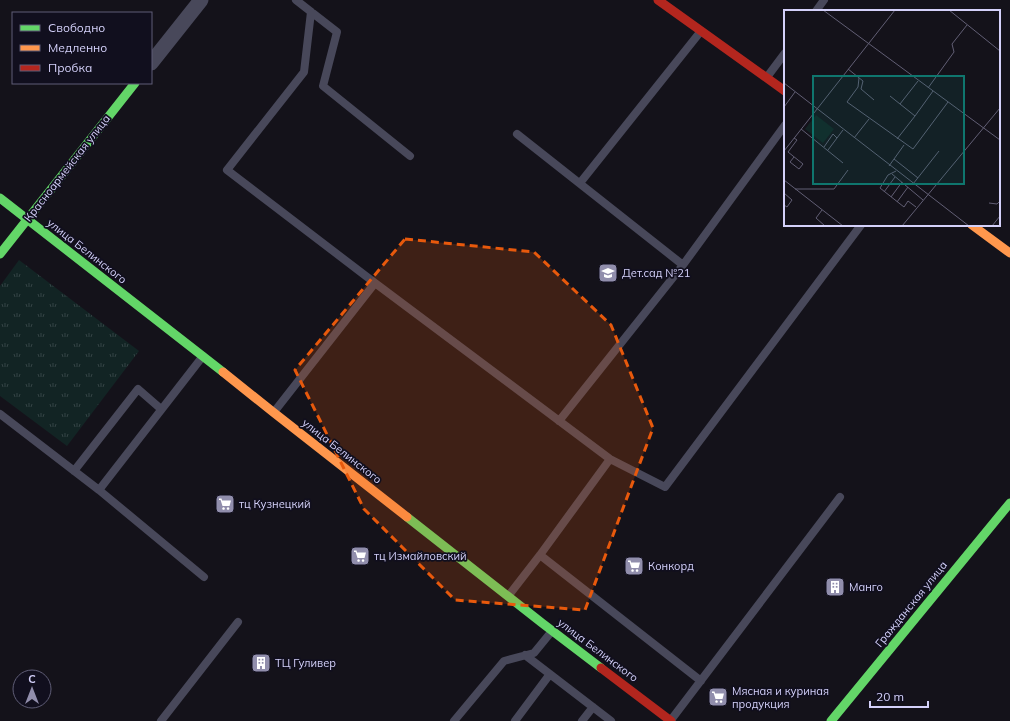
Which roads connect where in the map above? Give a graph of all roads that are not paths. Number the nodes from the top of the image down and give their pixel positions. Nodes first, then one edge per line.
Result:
1 (201, 0) edge
2 (296, 0) edge
3 (658, 0) edge
4 (824, 0) edge
5 (817, 10) edge
6 (311, 12) junction
7 (701, 31) junction
8 (784, 54) edge
9 (152, 62) edge
10 (767, 78) junction
11 (134, 84) edge
12 (784, 90) edge
13 (784, 126) edge
14 (517, 134) dead end
15 (410, 156) dead end
16 (580, 183) junction
17 (0, 198) edge
18 (27, 220) junction
19 (860, 226) edge
20 (973, 226) edge
21 (1010, 253) edge
22 (0, 254) edge
23 (683, 265) junction
24 (375, 283) junction
25 (204, 356) junction
26 (161, 409) junction
27 (273, 412) junction
28 (0, 414) edge
29 (560, 421) junction
30 (610, 459) junction
31 (74, 471) junction
32 (99, 490) junction
33 (840, 497) dead end
34 (1010, 503) edge
35 (540, 555) junction
36 (204, 577) dead end
37 (508, 596) junction
38 (238, 622) dead end
39 (553, 631) junction
40 (525, 655) junction
41 (550, 674) junction
42 (701, 681) junction
43 (593, 707) junction
44 (161, 721) edge
45 (454, 721) edge
46 (515, 721) edge
47 (582, 721) edge
48 (611, 721) edge
49 (671, 721) edge
50 (831, 721) edge

1 - 9 street
2 - 6 lane
3 - 7 street
4 - 5 lane
6 - 15 lane
6 - 24 lane
7 - 10 street
7 - 16 lane
8 - 10 lane
10 - 12 street
11 - 18 street, Красноармейская улица
13 - 23 lane
14 - 16 lane
16 - 23 lane
17 - 18 street, улица Белинского
18 - 22 street, Красноармейская улица
18 - 25 street, улица Белинского
19 - 30 lane
20 - 21 street
23 - 29 lane
24 - 27 lane
24 - 29 lane
25 - 26 lane
25 - 27 street, улица Белинского
26 - 31 lane
26 - 32 lane
27 - 37 street, улица Белинского
28 - 31 lane
29 - 30 lane
30 - 35 lane
31 - 32 lane
32 - 36 lane
33 - 42 lane
34 - 50 street, Гражданская улица
35 - 37 lane
35 - 42 lane
37 - 39 street, улица Белинского
38 - 44 lane
39 - 40 lane
39 - 49 street, улица Белинского
40 - 41 lane
40 - 45 lane
41 - 43 lane
41 - 46 lane
42 - 49 lane
43 - 47 lane
43 - 48 lane

